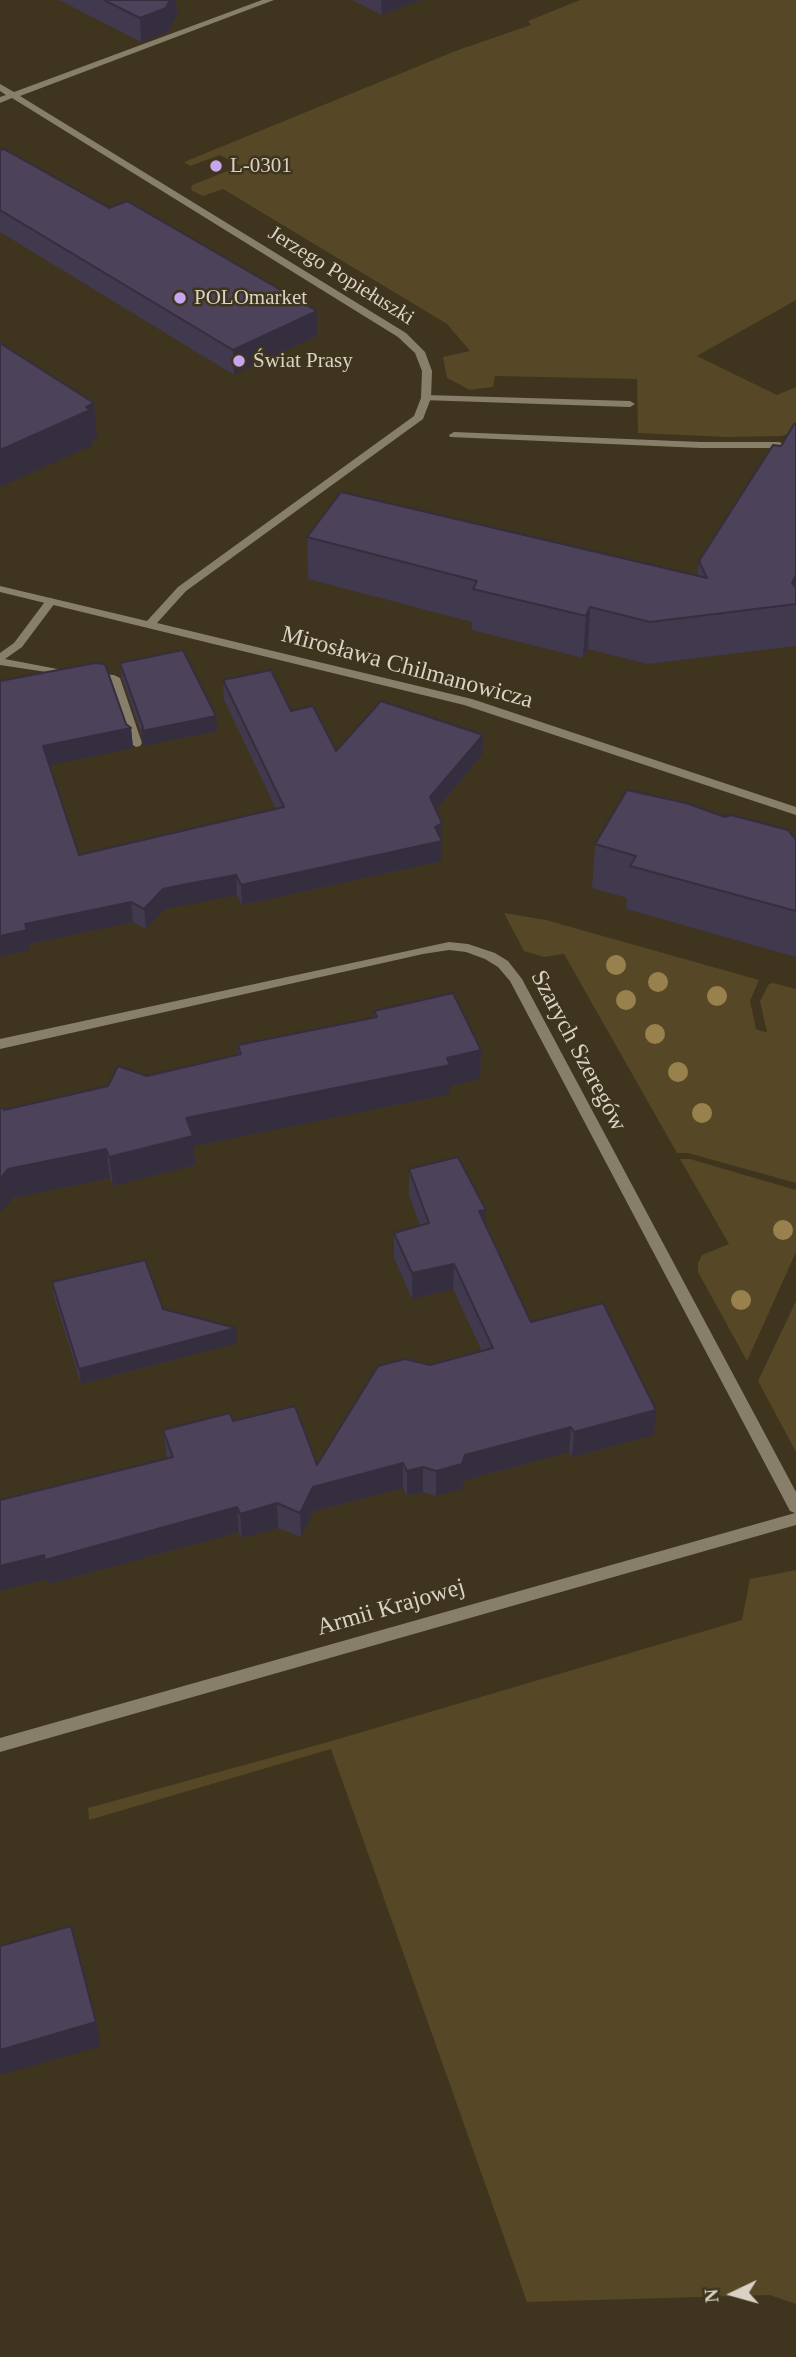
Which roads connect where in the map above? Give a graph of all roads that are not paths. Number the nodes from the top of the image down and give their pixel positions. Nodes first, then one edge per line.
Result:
1 (270, 0) edge
2 (0, 87) edge
3 (12, 96) junction
4 (0, 100) edge
5 (426, 398) junction
6 (630, 404) dead end
7 (454, 435) dead end
8 (796, 449) edge
9 (0, 589) edge
10 (51, 601) junction
11 (151, 623) junction
12 (0, 660) edge
13 (136, 743) dead end
14 (796, 811) edge
15 (0, 1044) edge
16 (796, 1507) edge
17 (796, 1520) edge
18 (0, 1745) edge

1 - 3 street
2 - 3 street, Jerzego Popiełuszki
3 - 4 street
3 - 5 street, Jerzego Popiełuszki
5 - 6 street
5 - 11 street
7 - 8 street
9 - 10 street, Mirosława Chilmanowicza
10 - 11 street, Mirosława Chilmanowicza
10 - 12 street
11 - 14 street, Mirosława Chilmanowicza
12 - 13 street
15 - 16 street, Szarych Szeregów
17 - 18 street, Armii Krajowej

